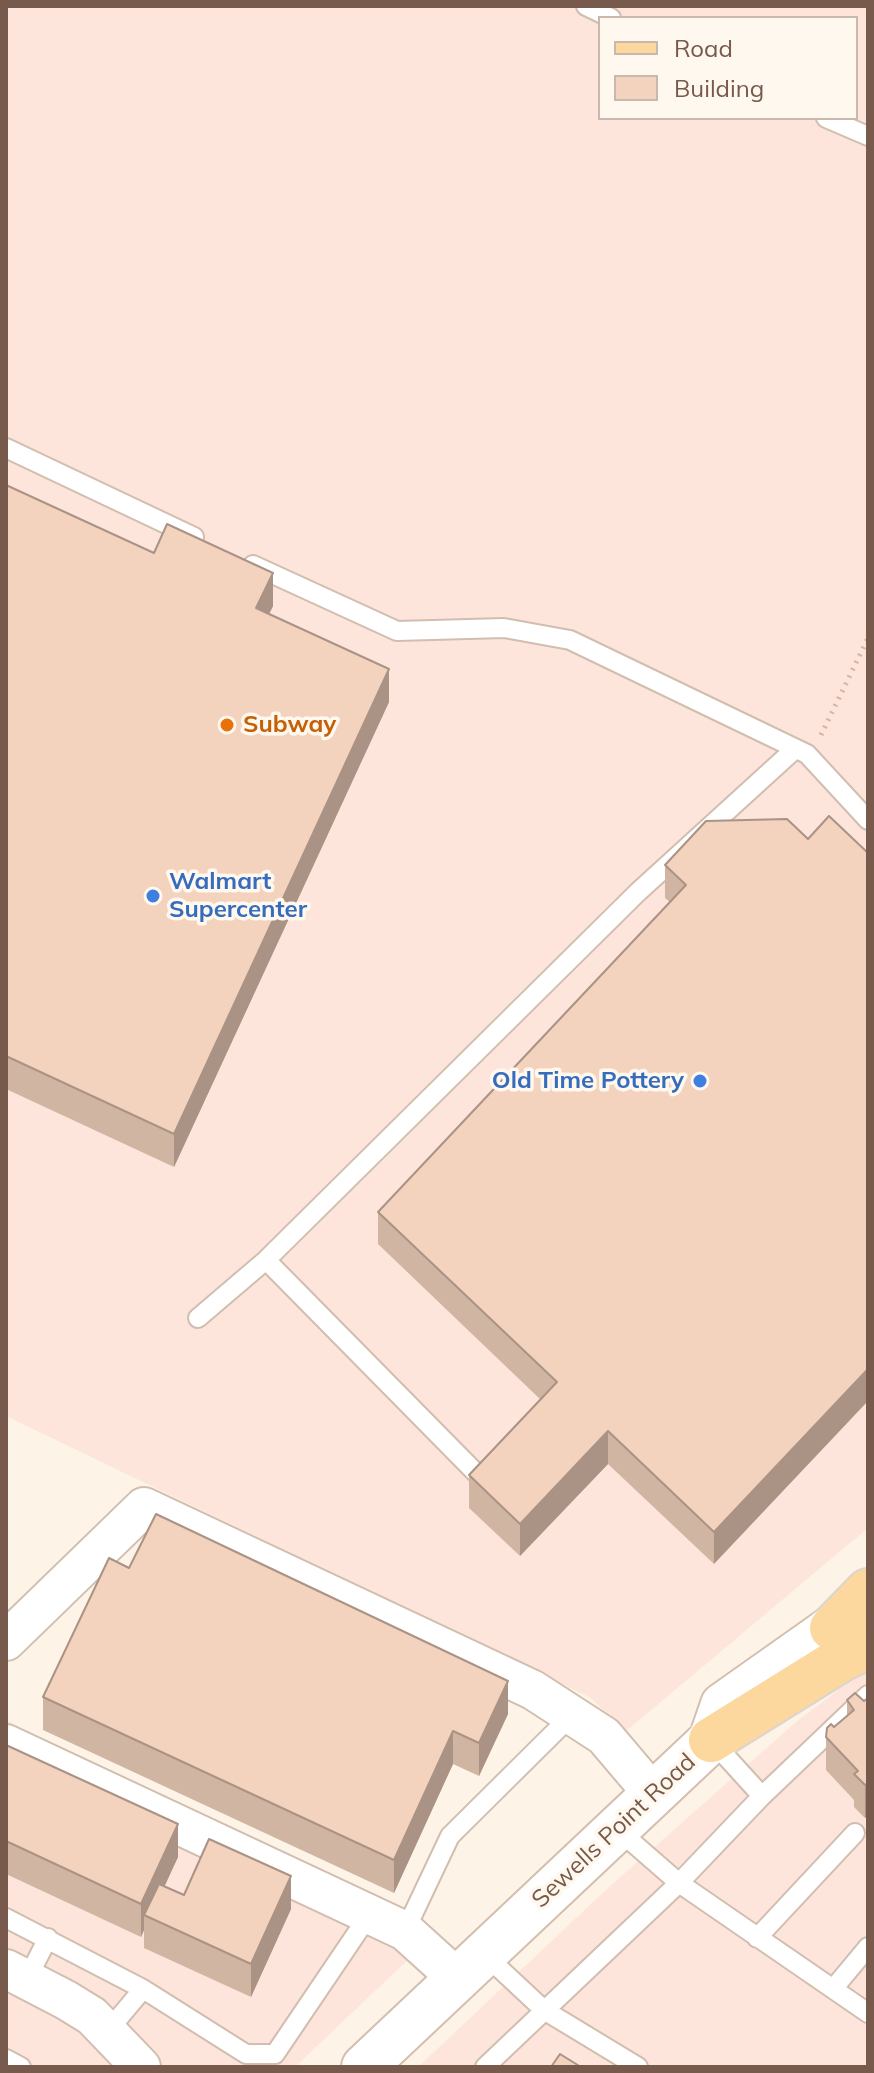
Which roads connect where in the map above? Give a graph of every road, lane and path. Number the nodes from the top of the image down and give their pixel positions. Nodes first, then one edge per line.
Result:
1 (586, 6) edge
2 (607, 16) edge
3 (831, 120) edge
4 (868, 136) edge
5 (6, 448) edge
6 (205, 542) edge
7 (242, 560) edge
8 (868, 638) edge
9 (802, 753) junction
10 (868, 820) edge
11 (266, 1260) junction
12 (198, 1318) dead end
13 (478, 1475) edge
14 (868, 1591) edge
15 (856, 1628) edge
16 (6, 1641) edge
17 (868, 1695) edge
18 (572, 1715) junction
19 (711, 1740) junction
20 (6, 1744) edge
21 (654, 1795) junction
22 (762, 1796) junction
23 (617, 1829) junction
24 (855, 1833) dead end
25 (679, 1883) junction
26 (369, 1915) junction
27 (6, 1918) edge
28 (405, 1931) junction
29 (48, 1938) junction
30 (757, 1938) junction
31 (868, 1947) edge
32 (471, 1966) junction
33 (17, 1974) edge
34 (143, 1989) junction
35 (833, 1989) junction
36 (544, 2010) junction
37 (868, 2013) edge
38 (107, 2032) junction
39 (141, 2067) edge
40 (364, 2067) edge
41 (485, 2067) edge
42 (638, 2067) edge

1 - 2 lane
3 - 4 lane
5 - 6 lane
7 - 9 lane
8 - 9 path
9 - 10 lane
9 - 11 lane
11 - 12 lane
11 - 13 lane
14 - 15 main road
15 - 19 main road
16 - 18 street
17 - 22 lane
18 - 21 street
18 - 28 lane
19 - 21 main road, Sewells Point Road
19 - 22 lane
20 - 26 street
21 - 23 main road, Sewells Point Road
22 - 25 lane
23 - 25 lane
23 - 32 main road, Sewells Point Road
24 - 30 lane
25 - 30 lane
25 - 36 lane
26 - 28 street
26 - 34 lane
27 - 29 lane
28 - 32 street
29 - 33 lane
29 - 34 lane
30 - 35 lane
31 - 35 lane
32 - 36 lane
32 - 40 main road, Sewells Point Road
33 - 38 street
34 - 38 lane
35 - 37 lane
36 - 41 lane
36 - 42 lane
38 - 39 street

